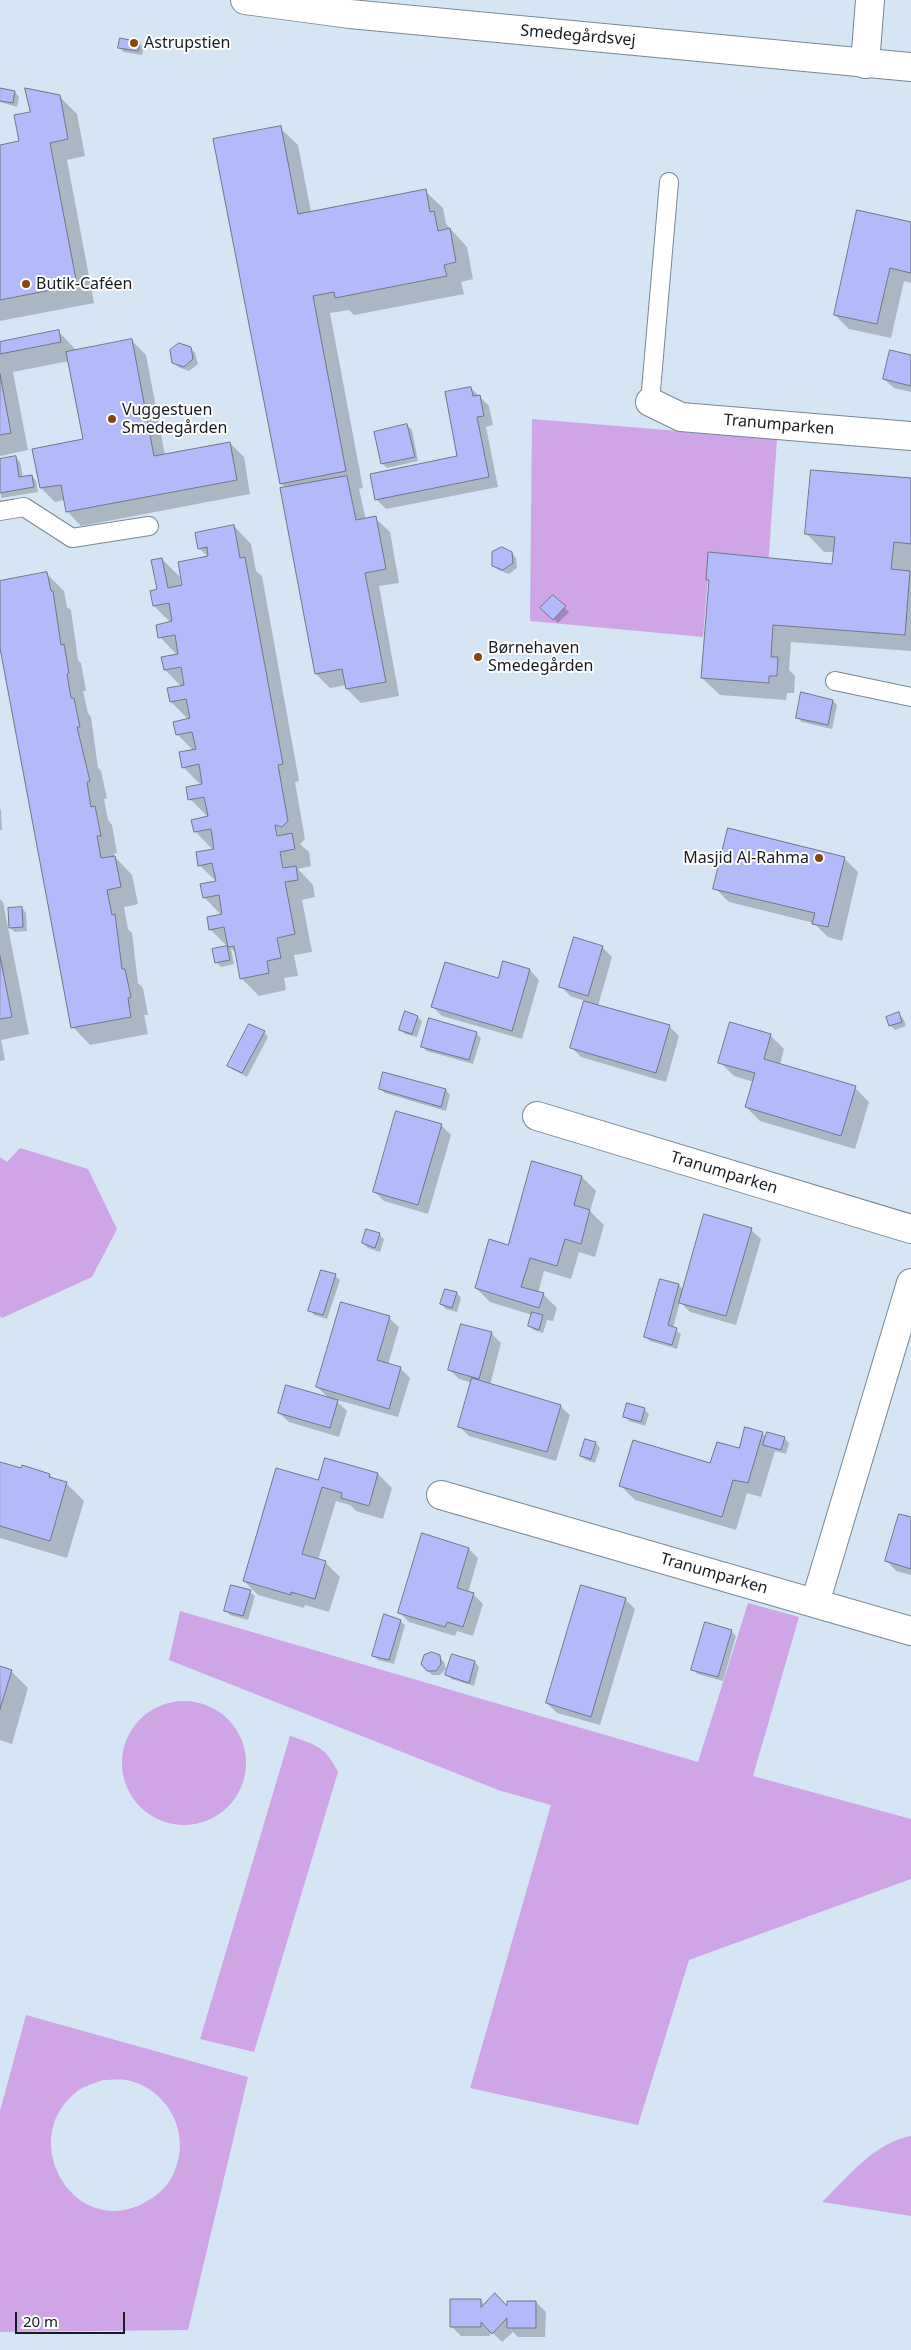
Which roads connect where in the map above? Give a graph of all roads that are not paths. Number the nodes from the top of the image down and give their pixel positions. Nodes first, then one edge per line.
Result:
1 (245, 0) edge
2 (870, 0) edge
3 (865, 64) junction
4 (911, 67) edge
5 (669, 182) dead end
6 (650, 402) joint
7 (911, 436) edge
8 (0, 511) edge
9 (149, 526) dead end
10 (835, 681) dead end
11 (911, 697) edge
12 (537, 1116) dead end
13 (911, 1229) edge
14 (911, 1283) edge
15 (441, 1495) dead end
16 (815, 1603) junction
17 (911, 1631) edge

1 - 3 street, Smedegårdsvej
2 - 3 street
3 - 4 street, Smedegårdsvej
5 - 6 lane
6 - 7 street, Tranumparken
8 - 9 lane
10 - 11 lane
12 - 13 street, Tranumparken
14 - 16 street
15 - 16 street, Tranumparken
16 - 17 street, Tranumparken

